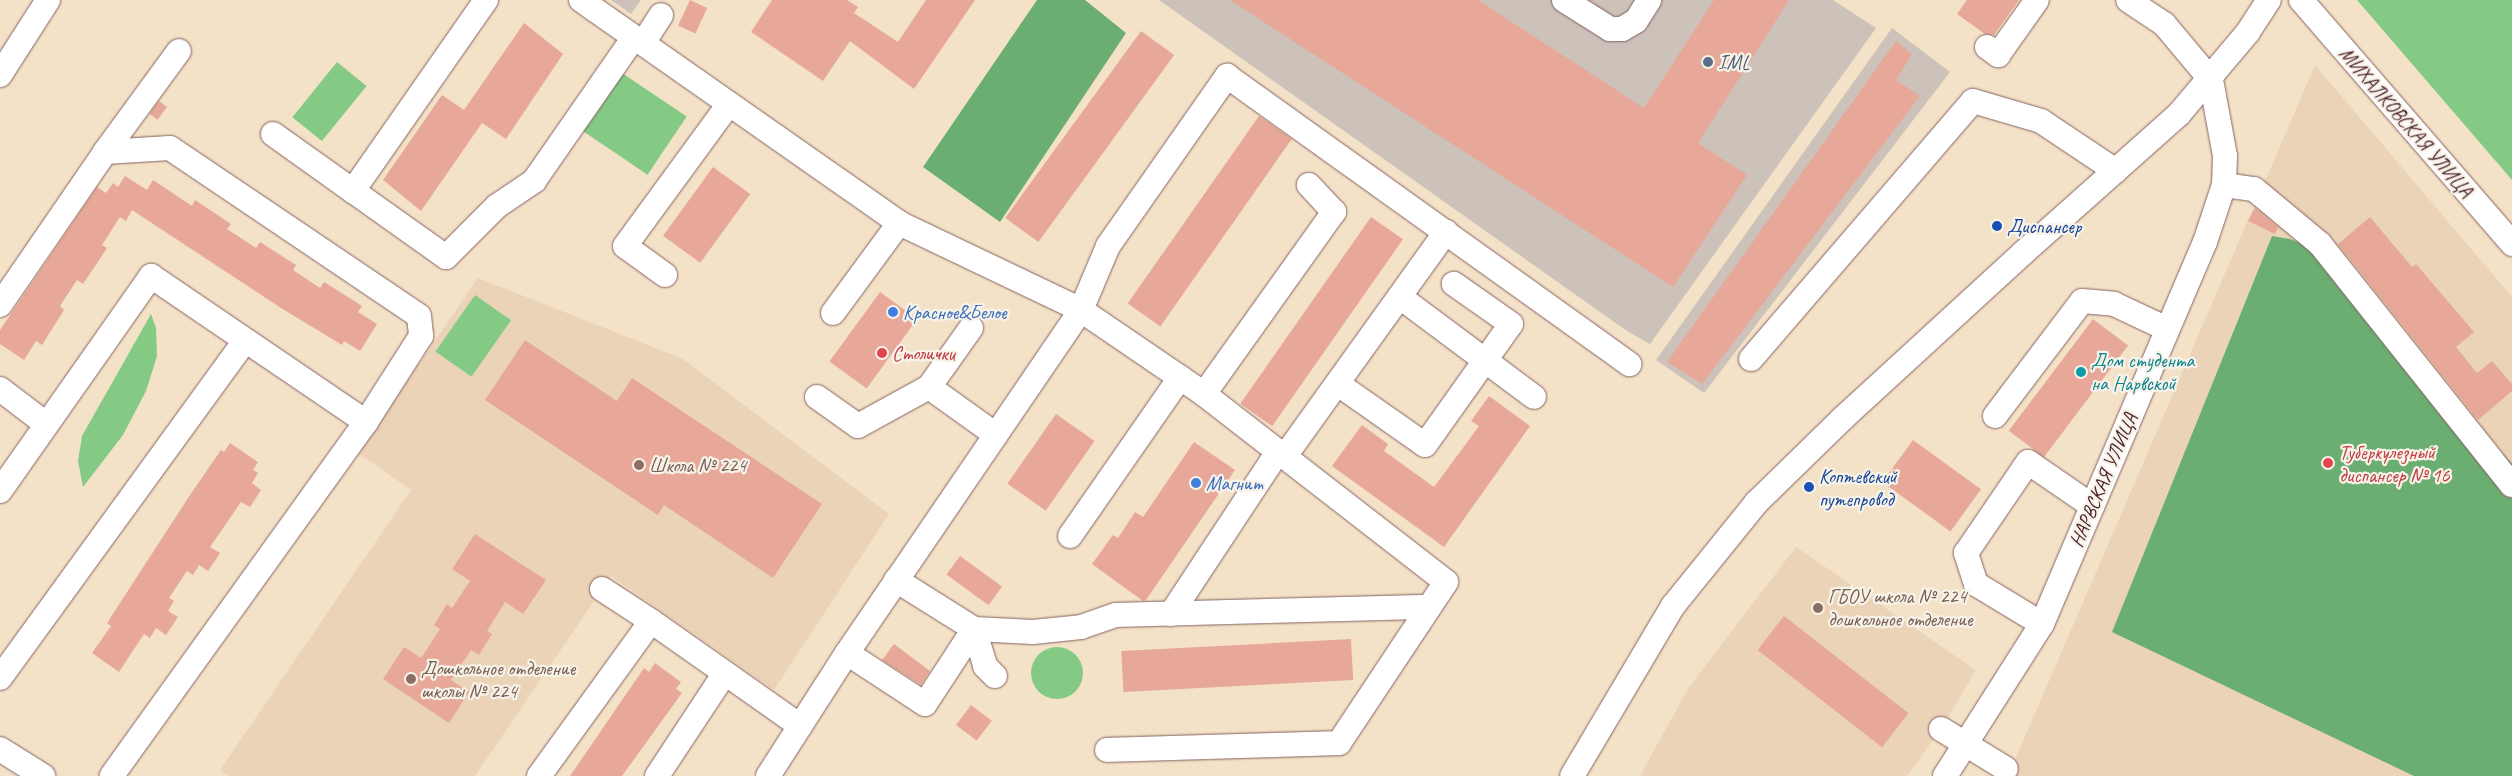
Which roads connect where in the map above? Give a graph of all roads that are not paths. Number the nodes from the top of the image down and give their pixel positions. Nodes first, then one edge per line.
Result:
1 (48, 0) edge
2 (486, 0) edge
3 (581, 0) edge
4 (1564, 0) edge
5 (1649, 0) edge
6 (2037, 0) edge
7 (2269, 0) edge
8 (2301, 0) edge
9 (2132, 3) edge
10 (661, 16) dead end
11 (638, 40) junction
12 (1987, 47) dead end
13 (179, 51) dead end
14 (0, 75) edge
15 (2211, 80) junction
16 (729, 104) junction
17 (273, 134) dead end
18 (105, 152) junction
19 (2116, 171) junction
20 (1309, 185) dead end
21 (2224, 185) junction
22 (353, 191) junction
23 (899, 224) junction
24 (1446, 232) junction
25 (2512, 244) edge
26 (665, 275) dead end
27 (1454, 284) dead end
28 (1400, 297) junction
29 (0, 304) edge
30 (1081, 310) junction
31 (833, 313) dead end
32 (971, 328) dead end
33 (2167, 329) junction
34 (245, 341) junction
35 (1751, 359) dead end
36 (1484, 362) junction
37 (1629, 364) dead end
38 (1180, 378) junction
39 (1338, 384) junction
40 (929, 387) junction
41 (0, 389) edge
42 (1204, 394) junction
43 (817, 397) dead end
44 (1534, 397) dead end
45 (1995, 416) dead end
46 (366, 422) junction
47 (46, 424) junction
48 (996, 435) junction
49 (1281, 455) junction
50 (2512, 485) edge
51 (0, 491) edge
52 (2092, 506) junction
53 (1070, 536) dead end
54 (896, 580) junction
55 (602, 589) dead end
56 (1428, 607) junction
57 (1171, 614) junction
58 (651, 621) junction
59 (2042, 624) junction
60 (974, 629) junction
61 (847, 653) junction
62 (725, 673) junction
63 (996, 676) dead end
64 (0, 678) edge
65 (800, 726) junction
66 (1942, 729) dead end
67 (1968, 745) junction
68 (0, 749) edge
69 (1107, 750) dead end
70 (2006, 769) dead end
71 (43, 776) edge
72 (112, 776) edge
73 (539, 776) edge
74 (657, 776) edge
75 (768, 776) edge
76 (1572, 776) edge
77 (1945, 776) edge

1 - 14 street
2 - 22 street
3 - 11 street
4 - 5 street
6 - 12 street
7 - 15 street
8 - 25 street, МИХАЛКОВСКАЯ УЛИЦА
9 - 15 street
10 - 11 street
11 - 16 street
11 - 22 street
13 - 18 street
15 - 19 street
15 - 21 street, НАРВСКАЯ УЛИЦА
16 - 23 street
16 - 26 street
17 - 22 street
18 - 29 street
18 - 46 street
19 - 35 street
19 - 76 street
20 - 42 street
21 - 33 street, НАРВСКАЯ УЛИЦА
21 - 50 street
23 - 30 street
23 - 31 street
24 - 28 street
24 - 30 street
24 - 37 street
27 - 36 street
28 - 36 street
28 - 39 street
30 - 38 street
30 - 48 street
32 - 40 street
33 - 45 street
33 - 52 street, НАРВСКАЯ УЛИЦА
34 - 46 street
34 - 47 street
34 - 64 street
36 - 39 street
36 - 44 street
38 - 42 street
38 - 53 street
39 - 49 street
40 - 43 street
40 - 48 street
41 - 47 street
42 - 49 street
46 - 72 street
47 - 51 street
48 - 54 street
49 - 56 street
49 - 57 street
52 - 59 street, НАРВСКАЯ УЛИЦА
52 - 59 street
54 - 60 street
54 - 61 street
55 - 58 street
56 - 57 street
56 - 69 street
57 - 60 street
58 - 62 street
58 - 73 street
59 - 67 street, НАРВСКАЯ УЛИЦА
60 - 61 street
60 - 63 street
61 - 65 street
62 - 65 street
62 - 74 street
65 - 75 street
66 - 67 street
67 - 70 street
67 - 77 street, НАРВСКАЯ УЛИЦА
68 - 71 street

